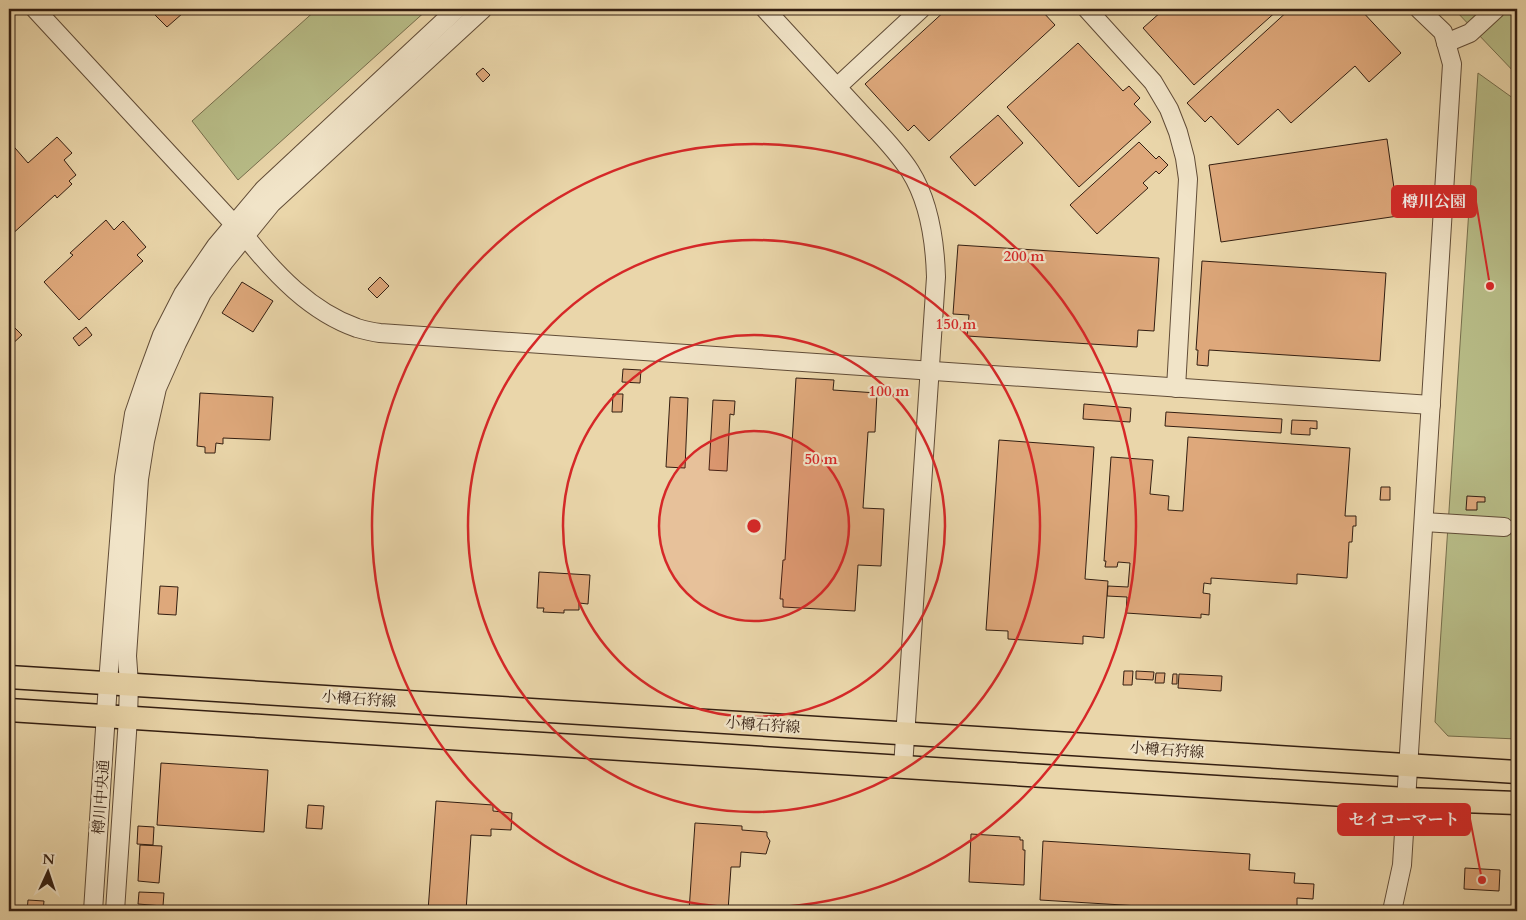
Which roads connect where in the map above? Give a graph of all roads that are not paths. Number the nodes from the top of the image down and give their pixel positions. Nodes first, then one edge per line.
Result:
1 (35, 9) edge
2 (457, 9) edge
3 (482, 9) edge
4 (765, 9) edge
5 (922, 9) edge
6 (1087, 9) edge
7 (1420, 9) edge
8 (1496, 9) edge
9 (1446, 43) junction
10 (837, 87) junction
11 (239, 231) junction
12 (929, 372) junction
13 (1176, 388) junction
14 (1431, 404) junction
15 (1424, 522) junction
16 (1504, 527) dead end
17 (9, 677) edge
18 (118, 684) junction
19 (9, 710) edge
20 (117, 717) junction
21 (905, 734) junction
22 (1407, 766) junction
23 (903, 767) junction
24 (1517, 772) edge
25 (1406, 799) junction
26 (1517, 803) edge
27 (93, 911) edge
28 (115, 911) edge
29 (1392, 911) edge

1 - 11 street
2 - 11 street
3 - 11 street
4 - 10 street
5 - 10 street
6 - 13 street
7 - 9 street
8 - 9 street
9 - 14 street
10 - 12 street
11 - 12 street
11 - 18 street, 樽川中央通
12 - 13 street
12 - 21 street
13 - 14 street
14 - 15 street
15 - 16 street
15 - 22 street
17 - 18 main road, 小樽石狩線
18 - 20 street, 樽川中央通
18 - 21 main road, 小樽石狩線
19 - 20 main road
20 - 23 main road
20 - 27 street, 樽川中央通
20 - 28 street, 樽川中央通
21 - 22 main road, 小樽石狩線
21 - 23 street
22 - 24 main road, 小樽石狩線
22 - 25 street
23 - 25 main road
25 - 26 main road
25 - 29 street

